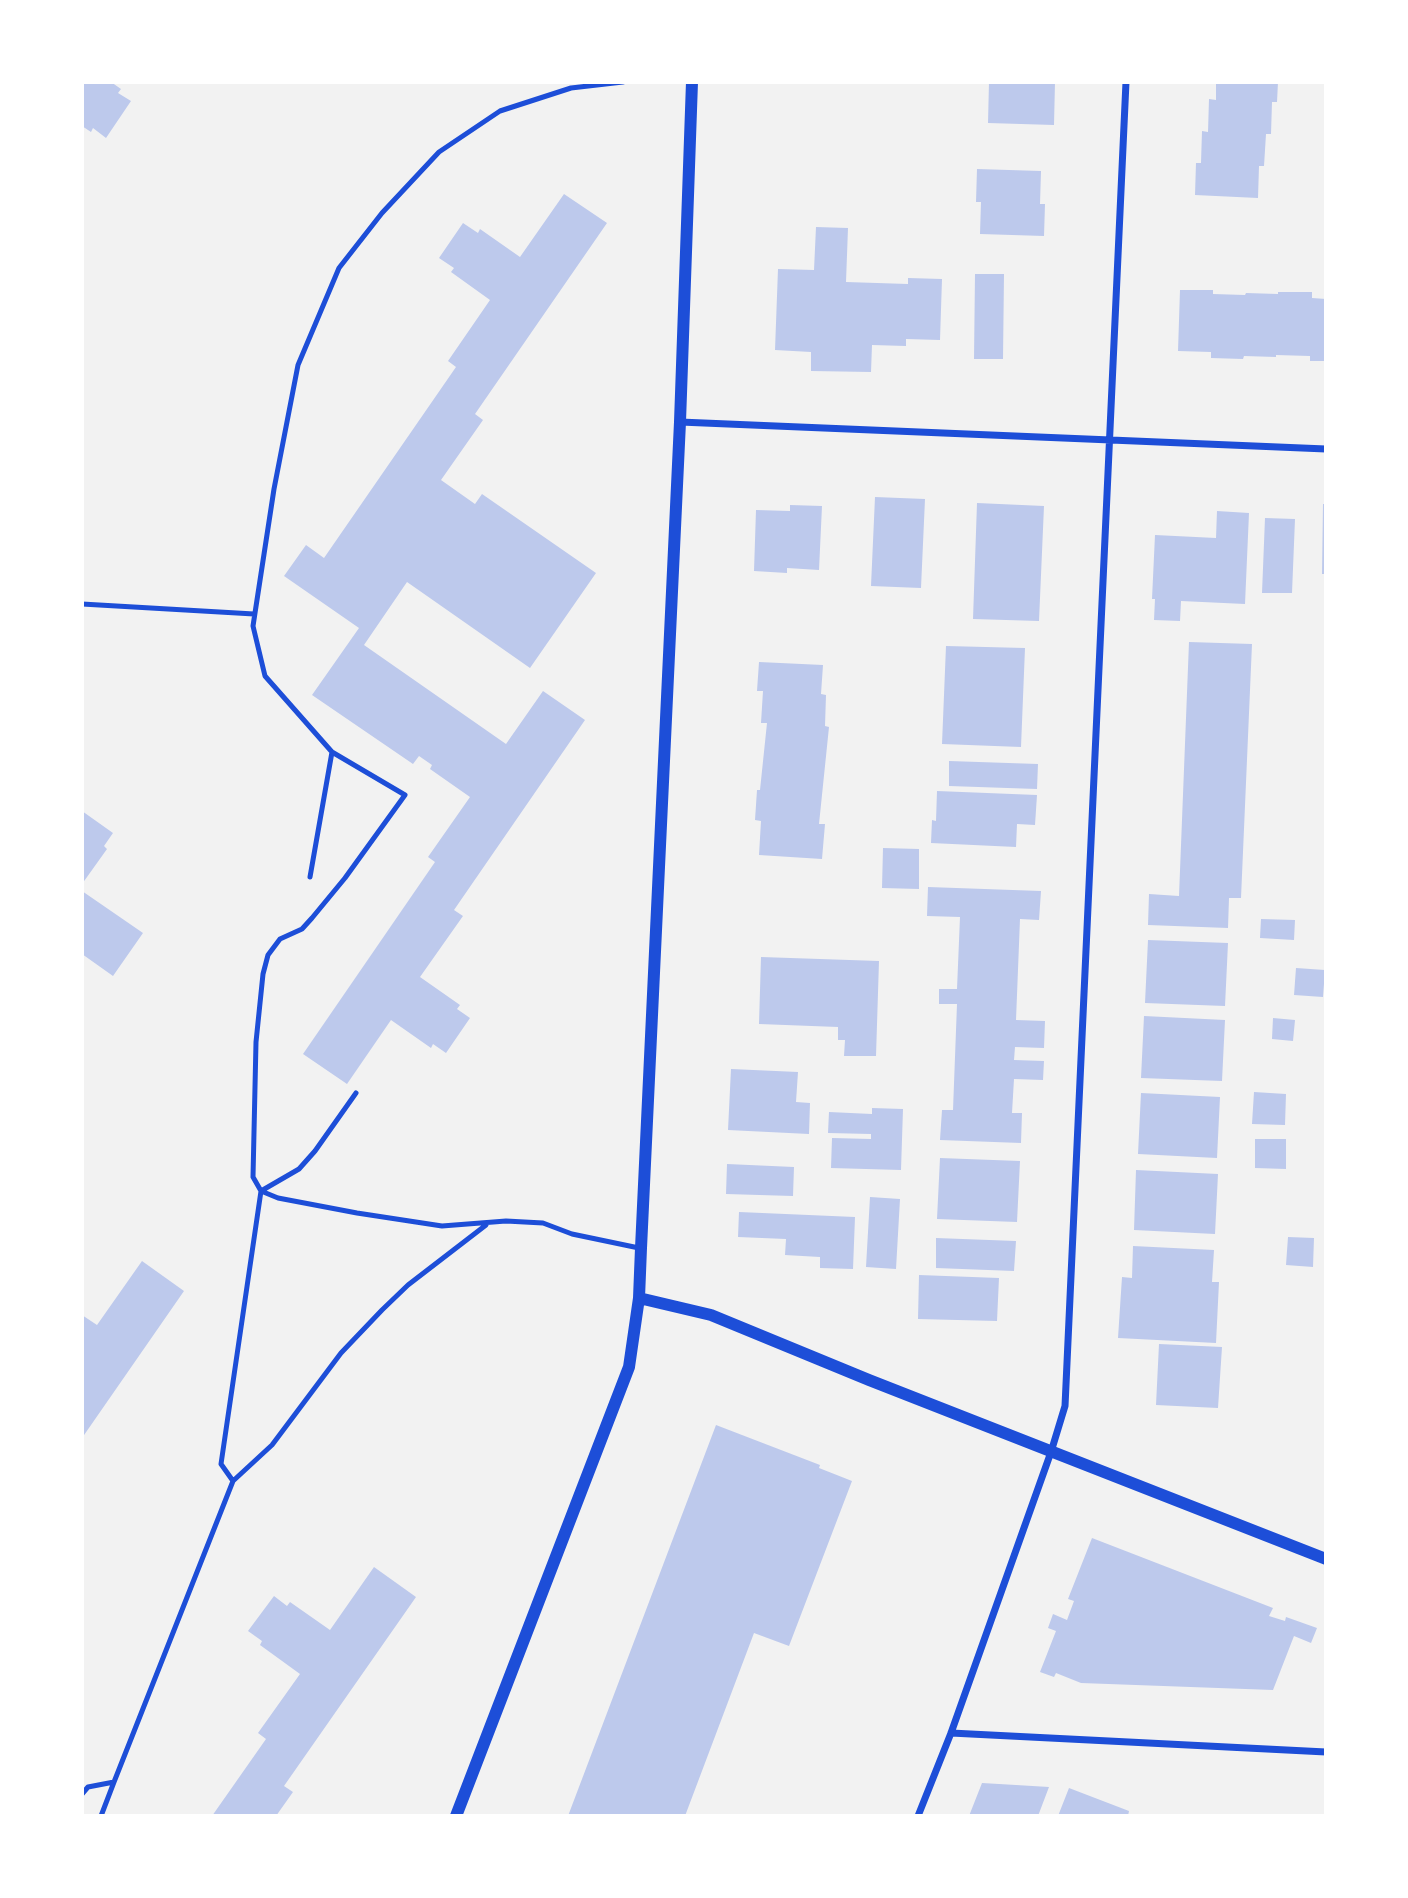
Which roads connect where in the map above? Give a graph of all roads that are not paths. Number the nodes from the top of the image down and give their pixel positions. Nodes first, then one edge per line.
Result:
1 (623, 82) edge
2 (692, 82) edge
3 (1126, 82) edge
4 (680, 422) junction
5 (1111, 440) junction
6 (1326, 449) edge
7 (82, 604) edge
8 (254, 614) junction
9 (332, 752) junction
10 (310, 877) dead end
11 (356, 1093) dead end
12 (261, 1191) junction
13 (489, 1223) junction
14 (641, 1248) junction
15 (639, 1298) junction
16 (1052, 1452) junction
17 (233, 1481) junction
18 (1326, 1559) edge
19 (951, 1733) junction
20 (1326, 1752) edge
21 (114, 1782) junction
22 (82, 1794) edge
23 (102, 1816) edge
24 (456, 1816) edge
25 (918, 1816) edge

1 - 8 lane
2 - 4 street
3 - 5 street
4 - 5 street
4 - 14 street
5 - 6 street
5 - 16 street
7 - 8 lane
8 - 9 lane
9 - 10 lane
9 - 12 lane
11 - 12 lane
12 - 13 lane
12 - 17 lane
13 - 14 lane
13 - 17 lane
14 - 15 street
15 - 16 street
15 - 24 street
16 - 18 street
16 - 19 street
17 - 21 lane
19 - 20 street
19 - 25 street
21 - 22 lane
21 - 23 lane

